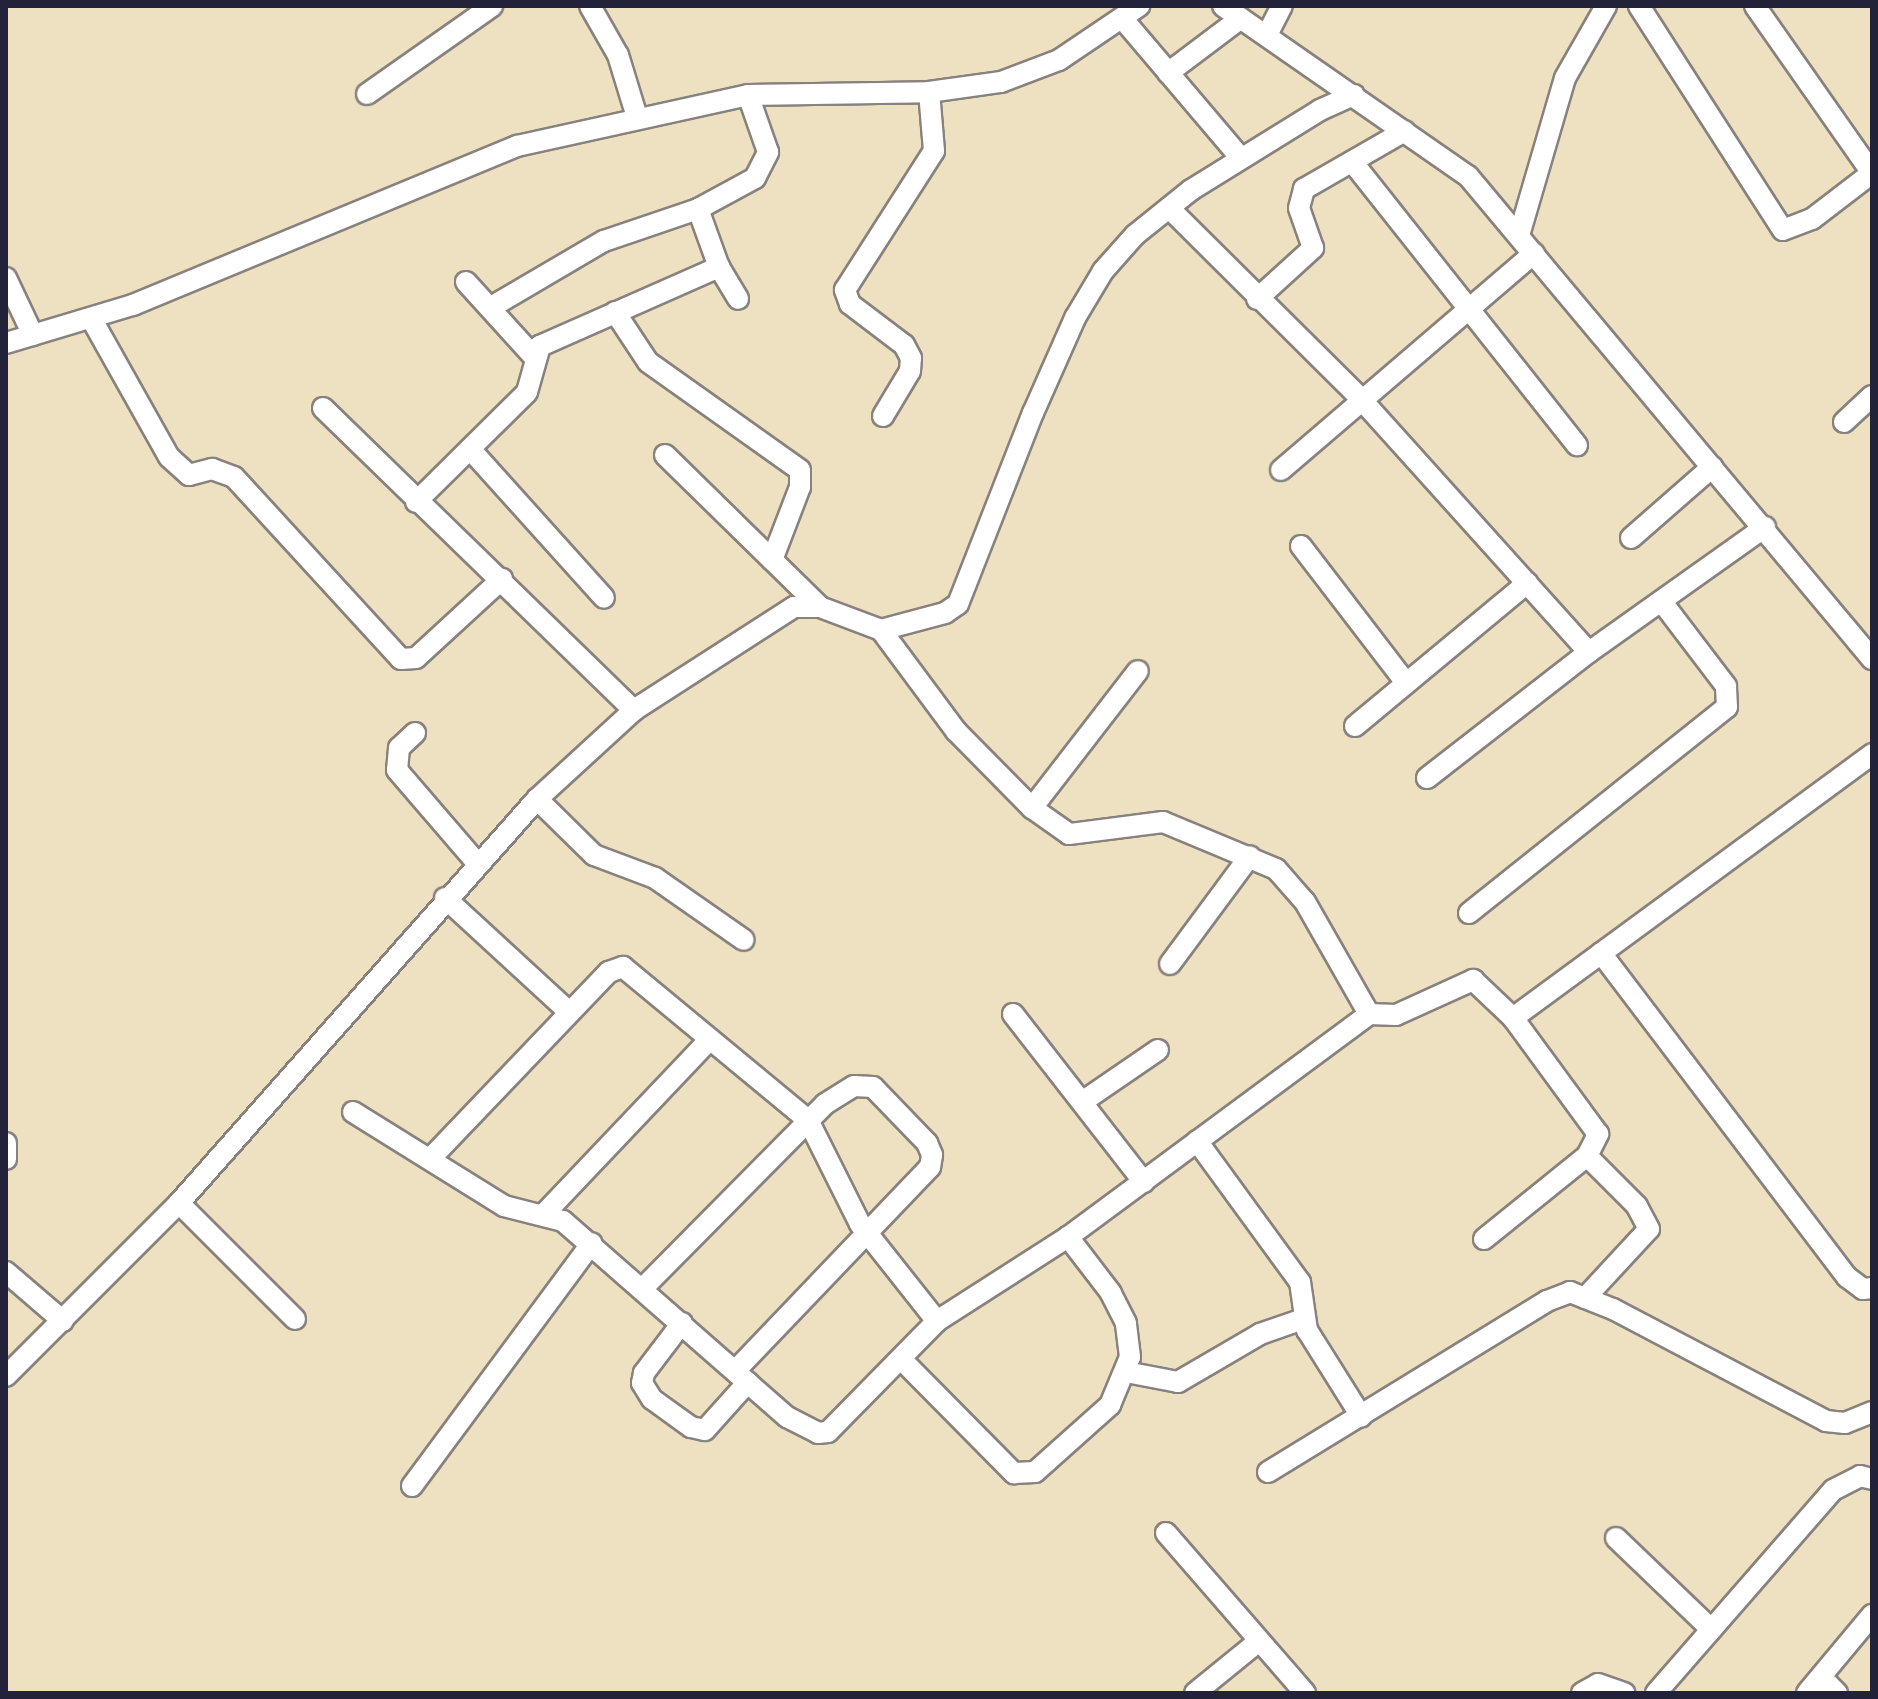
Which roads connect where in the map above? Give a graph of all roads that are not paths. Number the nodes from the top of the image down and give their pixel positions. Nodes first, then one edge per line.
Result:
1 (492, 6) edge
2 (590, 6) edge
3 (1223, 6) edge
4 (1282, 6) edge
5 (1606, 6) edge
6 (1639, 6) edge
7 (1755, 6) edge
8 (1131, 12) edge
9 (1241, 18) junction
10 (1267, 35) junction
11 (1168, 73) junction
12 (929, 92) junction
13 (367, 94) dead end
14 (748, 95) junction
15 (1354, 95) junction
16 (637, 117) junction
17 (1405, 131) junction
18 (1240, 157) junction
19 (1354, 164) junction
20 (1872, 173) edge
21 (1169, 208) junction
22 (698, 209) junction
23 (1520, 232) junction
24 (1534, 253) junction
25 (719, 267) junction
26 (6, 278) edge
27 (466, 282) dead end
28 (738, 299) dead end
29 (1257, 299) junction
30 (493, 306) junction
31 (1467, 306) junction
32 (615, 312) junction
33 (91, 318) junction
34 (33, 335) junction
35 (6, 343) edge
36 (534, 357) junction
37 (1872, 396) edge
38 (1360, 398) junction
39 (323, 408) dead end
40 (883, 416) dead end
41 (1844, 422) dead end
42 (1577, 445) dead end
43 (470, 449) junction
44 (665, 455) dead end
45 (1712, 467) junction
46 (1281, 470) dead end
47 (416, 502) junction
48 (1765, 527) junction
49 (1631, 538) dead end
50 (1301, 546) dead end
51 (772, 560) junction
52 (502, 579) junction
53 (1527, 583) junction
54 (604, 598) dead end
55 (1662, 602) junction
56 (820, 607) junction
57 (881, 630) junction
58 (1589, 652) junction
59 (1872, 659) edge
60 (1138, 671) dead end
61 (1406, 683) junction
62 (634, 710) junction
63 (1355, 726) dead end
64 (415, 733) dead end
65 (1872, 754) edge
66 (1427, 778) dead end
67 (537, 799) junction
68 (1032, 808) junction
69 (1250, 856) junction
70 (477, 863) junction
71 (445, 898) junction
72 (1469, 913) dead end
73 (744, 940) dead end
74 (1601, 953) junction
75 (1170, 964) dead end
76 (569, 1012) junction
77 (1013, 1014) dead end
78 (1369, 1014) junction
79 (1513, 1018) junction
80 (709, 1040) junction
81 (1158, 1050) dead end
82 (1082, 1102) junction
83 (353, 1112) dead end
84 (808, 1120) junction
85 (1197, 1141) junction
86 (6, 1143) edge
87 (1587, 1156) junction
88 (6, 1159) edge
89 (430, 1159) junction
90 (1144, 1182) junction
91 (179, 1203) junction
92 (545, 1213) junction
93 (867, 1234) junction
94 (1068, 1237) junction
95 (1484, 1239) dead end
96 (592, 1243) junction
97 (6, 1272) edge
98 (1872, 1288) edge
99 (642, 1289) junction
100 (1585, 1298) junction
101 (295, 1319) dead end
102 (1303, 1319) junction
103 (63, 1321) junction
104 (937, 1321) junction
105 (682, 1323) junction
106 (901, 1359) junction
107 (1126, 1372) junction
108 (6, 1376) edge
109 (742, 1376) junction
110 (1872, 1412) edge
111 (1361, 1416) junction
112 (1268, 1472) dead end
113 (1872, 1479) edge
114 (412, 1486) dead end
115 (1166, 1533) dead end
116 (1616, 1538) dead end
117 (1872, 1615) edge
118 (1711, 1629) junction
119 (1259, 1641) junction
120 (1814, 1685) edge
121 (1195, 1693) edge
122 (1305, 1693) edge
123 (1582, 1693) edge
124 (1624, 1693) edge
125 (1656, 1693) edge
126 (1837, 1693) edge

1 - 13 street
2 - 16 street
3 - 9 street
4 - 10 street
5 - 23 street
6 - 20 street
7 - 20 street
8 - 11 street
8 - 12 street
9 - 10 street
9 - 11 street
10 - 15 street
11 - 18 street
12 - 14 street
12 - 40 street
14 - 16 street
14 - 22 street
15 - 17 street
15 - 18 street
16 - 33 street
17 - 19 street
17 - 23 street
18 - 21 street
19 - 29 street
19 - 31 street
21 - 29 street
21 - 57 street
22 - 25 street
22 - 30 street
23 - 24 street
24 - 31 street
24 - 45 street
25 - 28 street
25 - 32 street
26 - 34 street
27 - 30 street
29 - 38 street
30 - 36 street
31 - 38 street
31 - 42 street
32 - 36 street
32 - 51 street
33 - 34 street
33 - 52 street
34 - 35 street
36 - 43 street
37 - 41 street
38 - 46 street
38 - 53 street
39 - 47 street
43 - 47 street
43 - 54 street
44 - 51 street
45 - 48 street
45 - 49 street
47 - 52 street
48 - 55 street
48 - 59 street
50 - 61 street
51 - 56 street
52 - 62 street
53 - 58 street
53 - 61 street
55 - 58 street
55 - 72 street
56 - 57 street
56 - 62 street
57 - 68 street
58 - 66 street
60 - 68 street
61 - 63 street
62 - 67 street
64 - 70 street
65 - 74 street
67 - 70 street
67 - 73 street
68 - 69 street
69 - 75 street
69 - 78 street
70 - 71 street
71 - 76 street
71 - 91 street
74 - 79 street
74 - 98 street
76 - 80 street
76 - 89 street
77 - 82 street
78 - 79 street
78 - 85 street
79 - 87 street
80 - 84 street
80 - 92 street
81 - 82 street
82 - 90 street
83 - 89 street
84 - 93 street
84 - 93 street
84 - 99 street
85 - 90 street
85 - 102 street
86 - 88 street
87 - 95 street
87 - 100 street
89 - 92 street
90 - 94 street
91 - 101 street
91 - 103 street
92 - 96 street
93 - 104 street
93 - 109 street
94 - 104 street
94 - 107 street
96 - 99 street
96 - 114 street
97 - 103 street
99 - 105 street
100 - 110 street
100 - 111 street
102 - 107 street
102 - 111 street
103 - 108 street
104 - 106 street
105 - 109 street
105 - 109 street
106 - 107 street
106 - 109 street
111 - 112 street
113 - 118 street
115 - 119 street
116 - 118 street
117 - 120 street
118 - 125 street
119 - 121 street
119 - 122 street
120 - 126 street
123 - 124 street

